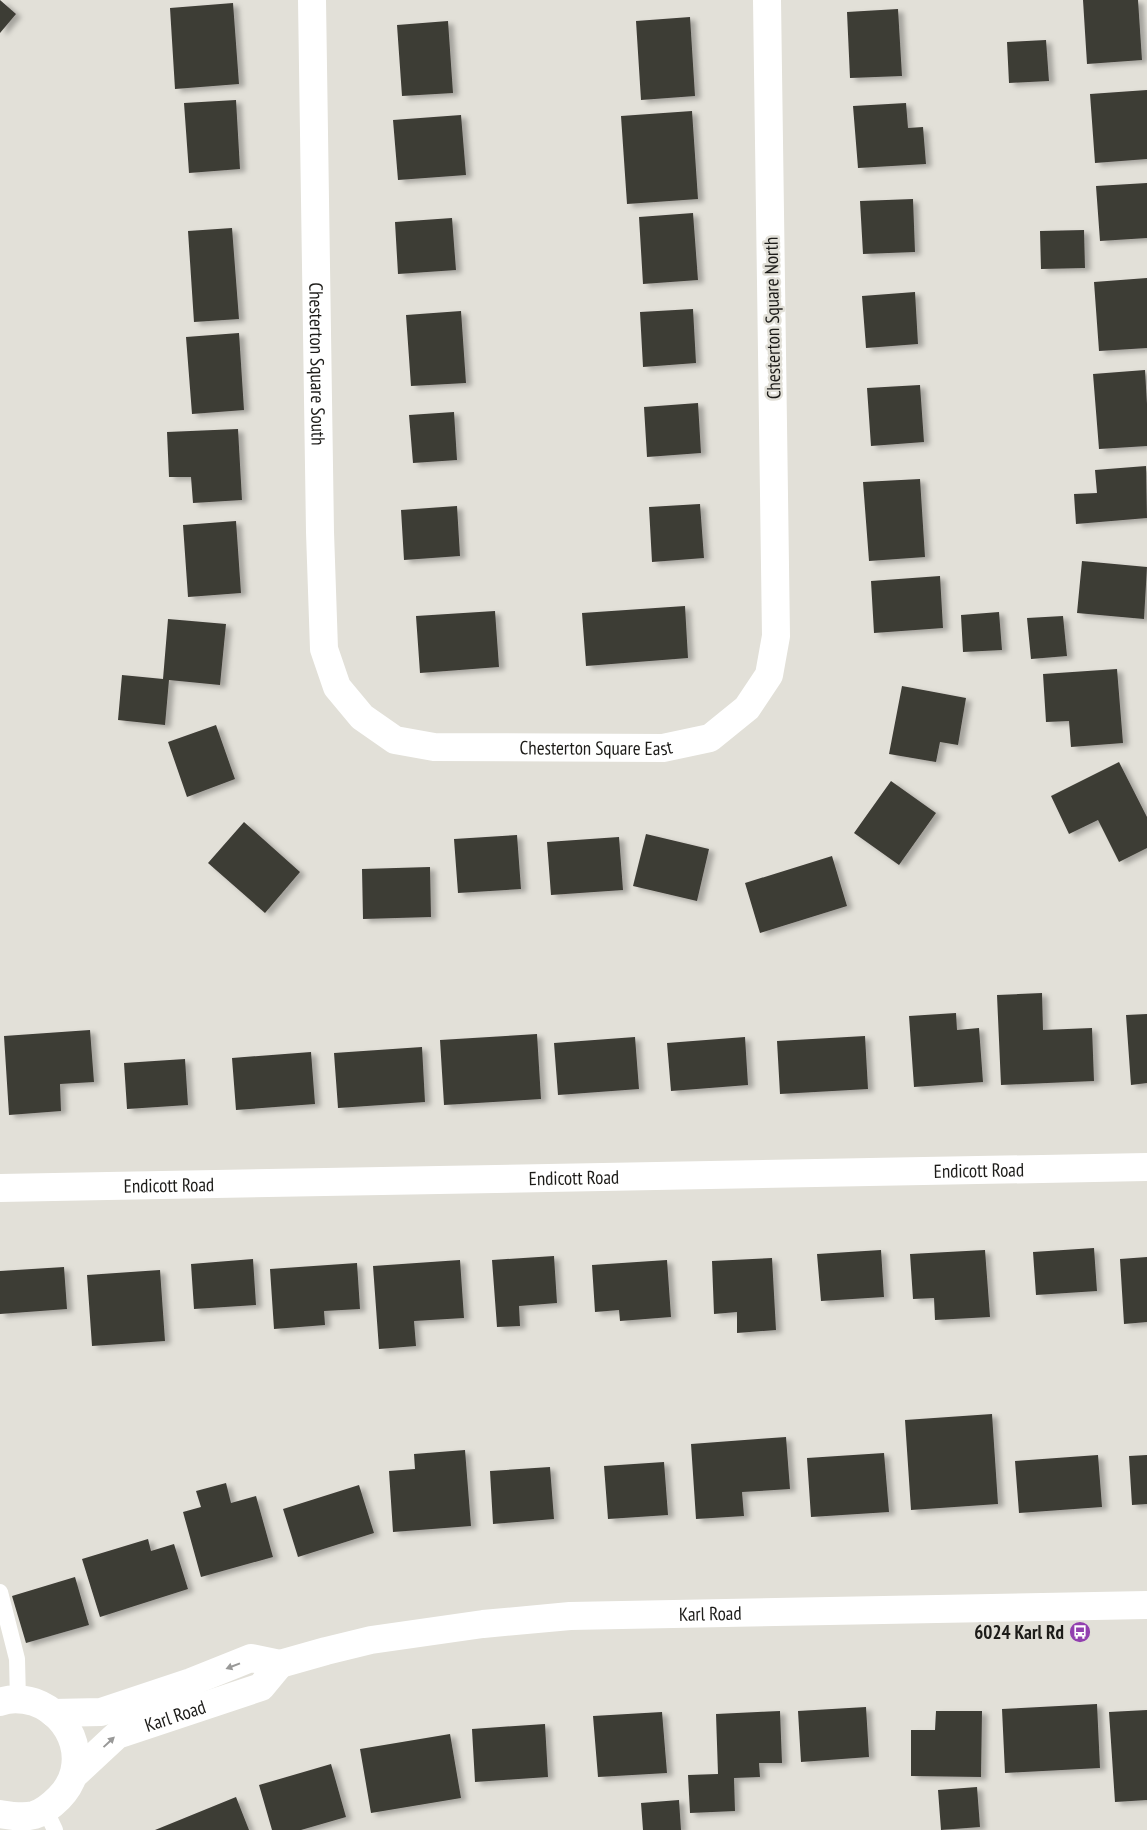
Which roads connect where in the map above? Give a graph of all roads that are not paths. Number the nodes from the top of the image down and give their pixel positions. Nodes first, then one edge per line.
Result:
1 (312, 0) edge
2 (767, 0) edge
3 (776, 636) joint
4 (362, 717) joint
5 (1147, 1167) edge
6 (0, 1188) edge
7 (0, 1592) edge
8 (1147, 1605) edge
9 (280, 1664) junction
10 (9, 1701) edge
11 (53, 1713) junction
12 (74, 1775) junction
13 (0, 1814) edge
14 (50, 1820) edge

1 - 4 street, Chesterton Square South
2 - 3 street, Chesterton Square North
3 - 4 street, Chesterton Square East
5 - 6 street, Endicott Road
7 - 10 lane
8 - 9 street, Karl Road
9 -> 11 street, Karl Road
12 -> 9 street, Karl Road
10 - 11 street
11 - 12 street
12 - 14 street
13 - 14 street

